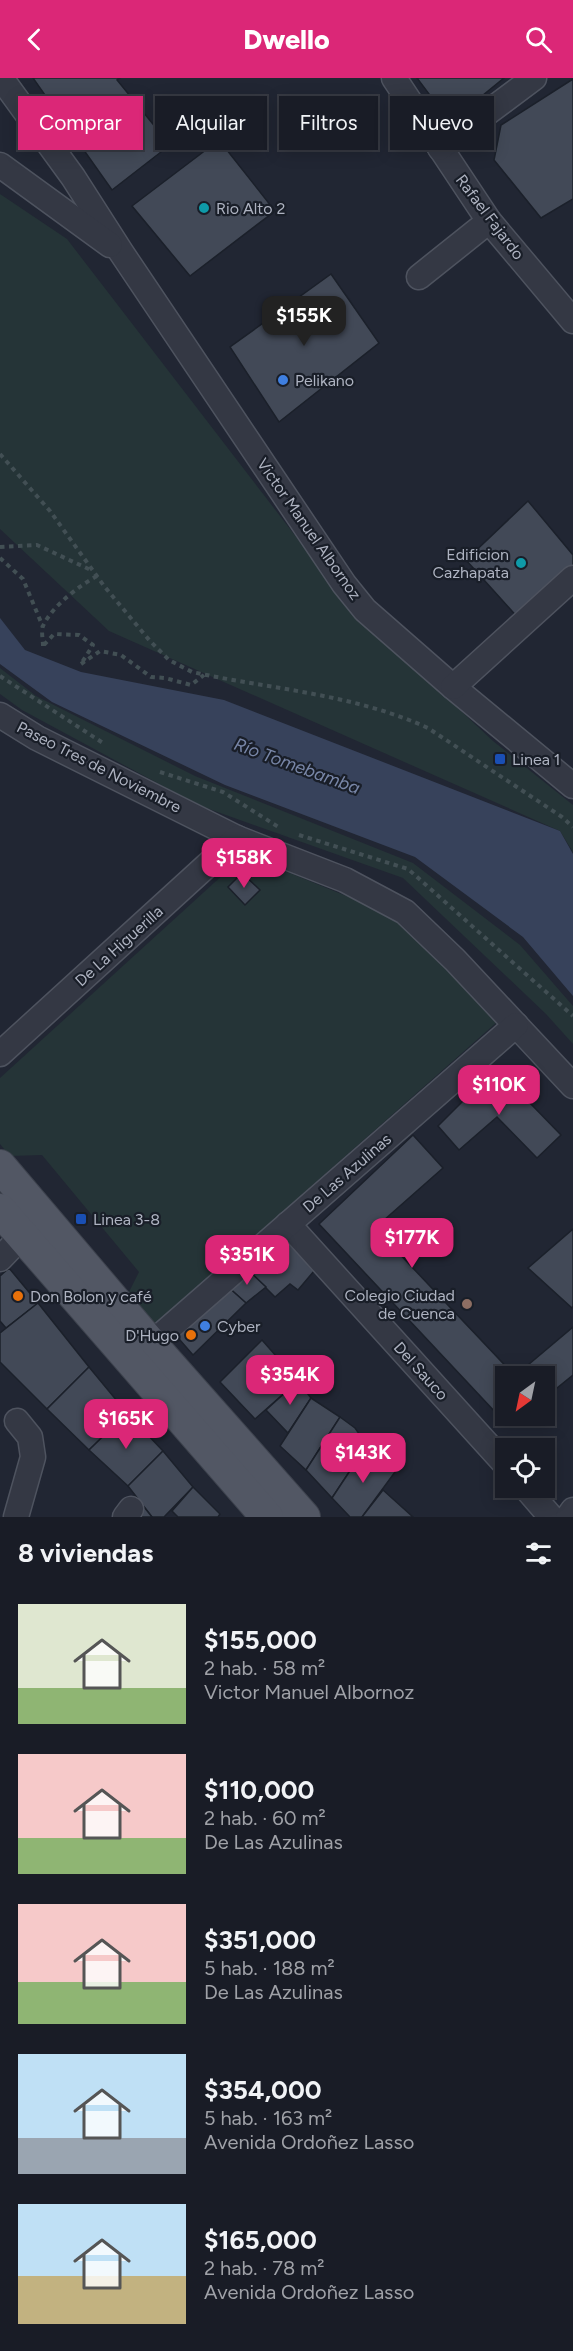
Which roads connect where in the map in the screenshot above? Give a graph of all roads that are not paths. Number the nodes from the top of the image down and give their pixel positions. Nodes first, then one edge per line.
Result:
1 (1, 78) edge
2 (394, 78) edge
3 (534, 78) edge
4 (406, 96) edge
5 (494, 108) edge
6 (441, 150) edge
7 (0, 165) edge
8 (489, 221) junction
9 (121, 252) junction
10 (419, 277) dead end
11 (573, 321) edge
12 (573, 578) edge
13 (453, 687) junction
14 (0, 715) edge
15 (573, 786) edge
16 (237, 838) junction
17 (516, 1025) junction
18 (0, 1054) edge
19 (573, 1086) edge
20 (0, 1166) edge
21 (0, 1210) edge
22 (288, 1224) junction
23 (22, 1236) junction
24 (0, 1259) edge
25 (152, 1344) junction
26 (17, 1421) dead end
27 (495, 1453) edge
28 (535, 1498) edge
29 (573, 1510) edge
30 (256, 1512) edge
31 (16, 1517) edge
32 (304, 1517) edge
33 (551, 1517) edge
34 (568, 1517) edge

1 - 9 street, Victor Manuel Albornoz
2 - 4 street, Rafael Fajardo
3 - 5 street
6 - 8 street, Rafael Fajardo
7 - 9 street, Victor Manuel Albornoz
8 - 10 street
8 - 11 street, Rafael Fajardo
9 - 13 street, Victor Manuel Albornoz
12 - 13 street
13 - 15 street, Victor Manuel Albornoz
14 - 16 street, Paseo Tres de Noviembre
16 - 17 street, Paseo Tres de Noviembre
16 - 18 street, De La Higuerilla
17 - 19 street, Paseo Tres de Noviembre
17 - 22 street, De Las Azulinas
20 - 25 main road
21 - 23 main road
22 - 25 street, De Las Azulinas
22 - 27 street, Del Sauco
23 - 24 street
23 - 30 main road
25 - 32 main road
26 - 31 street
28 - 33 street
29 - 34 street

